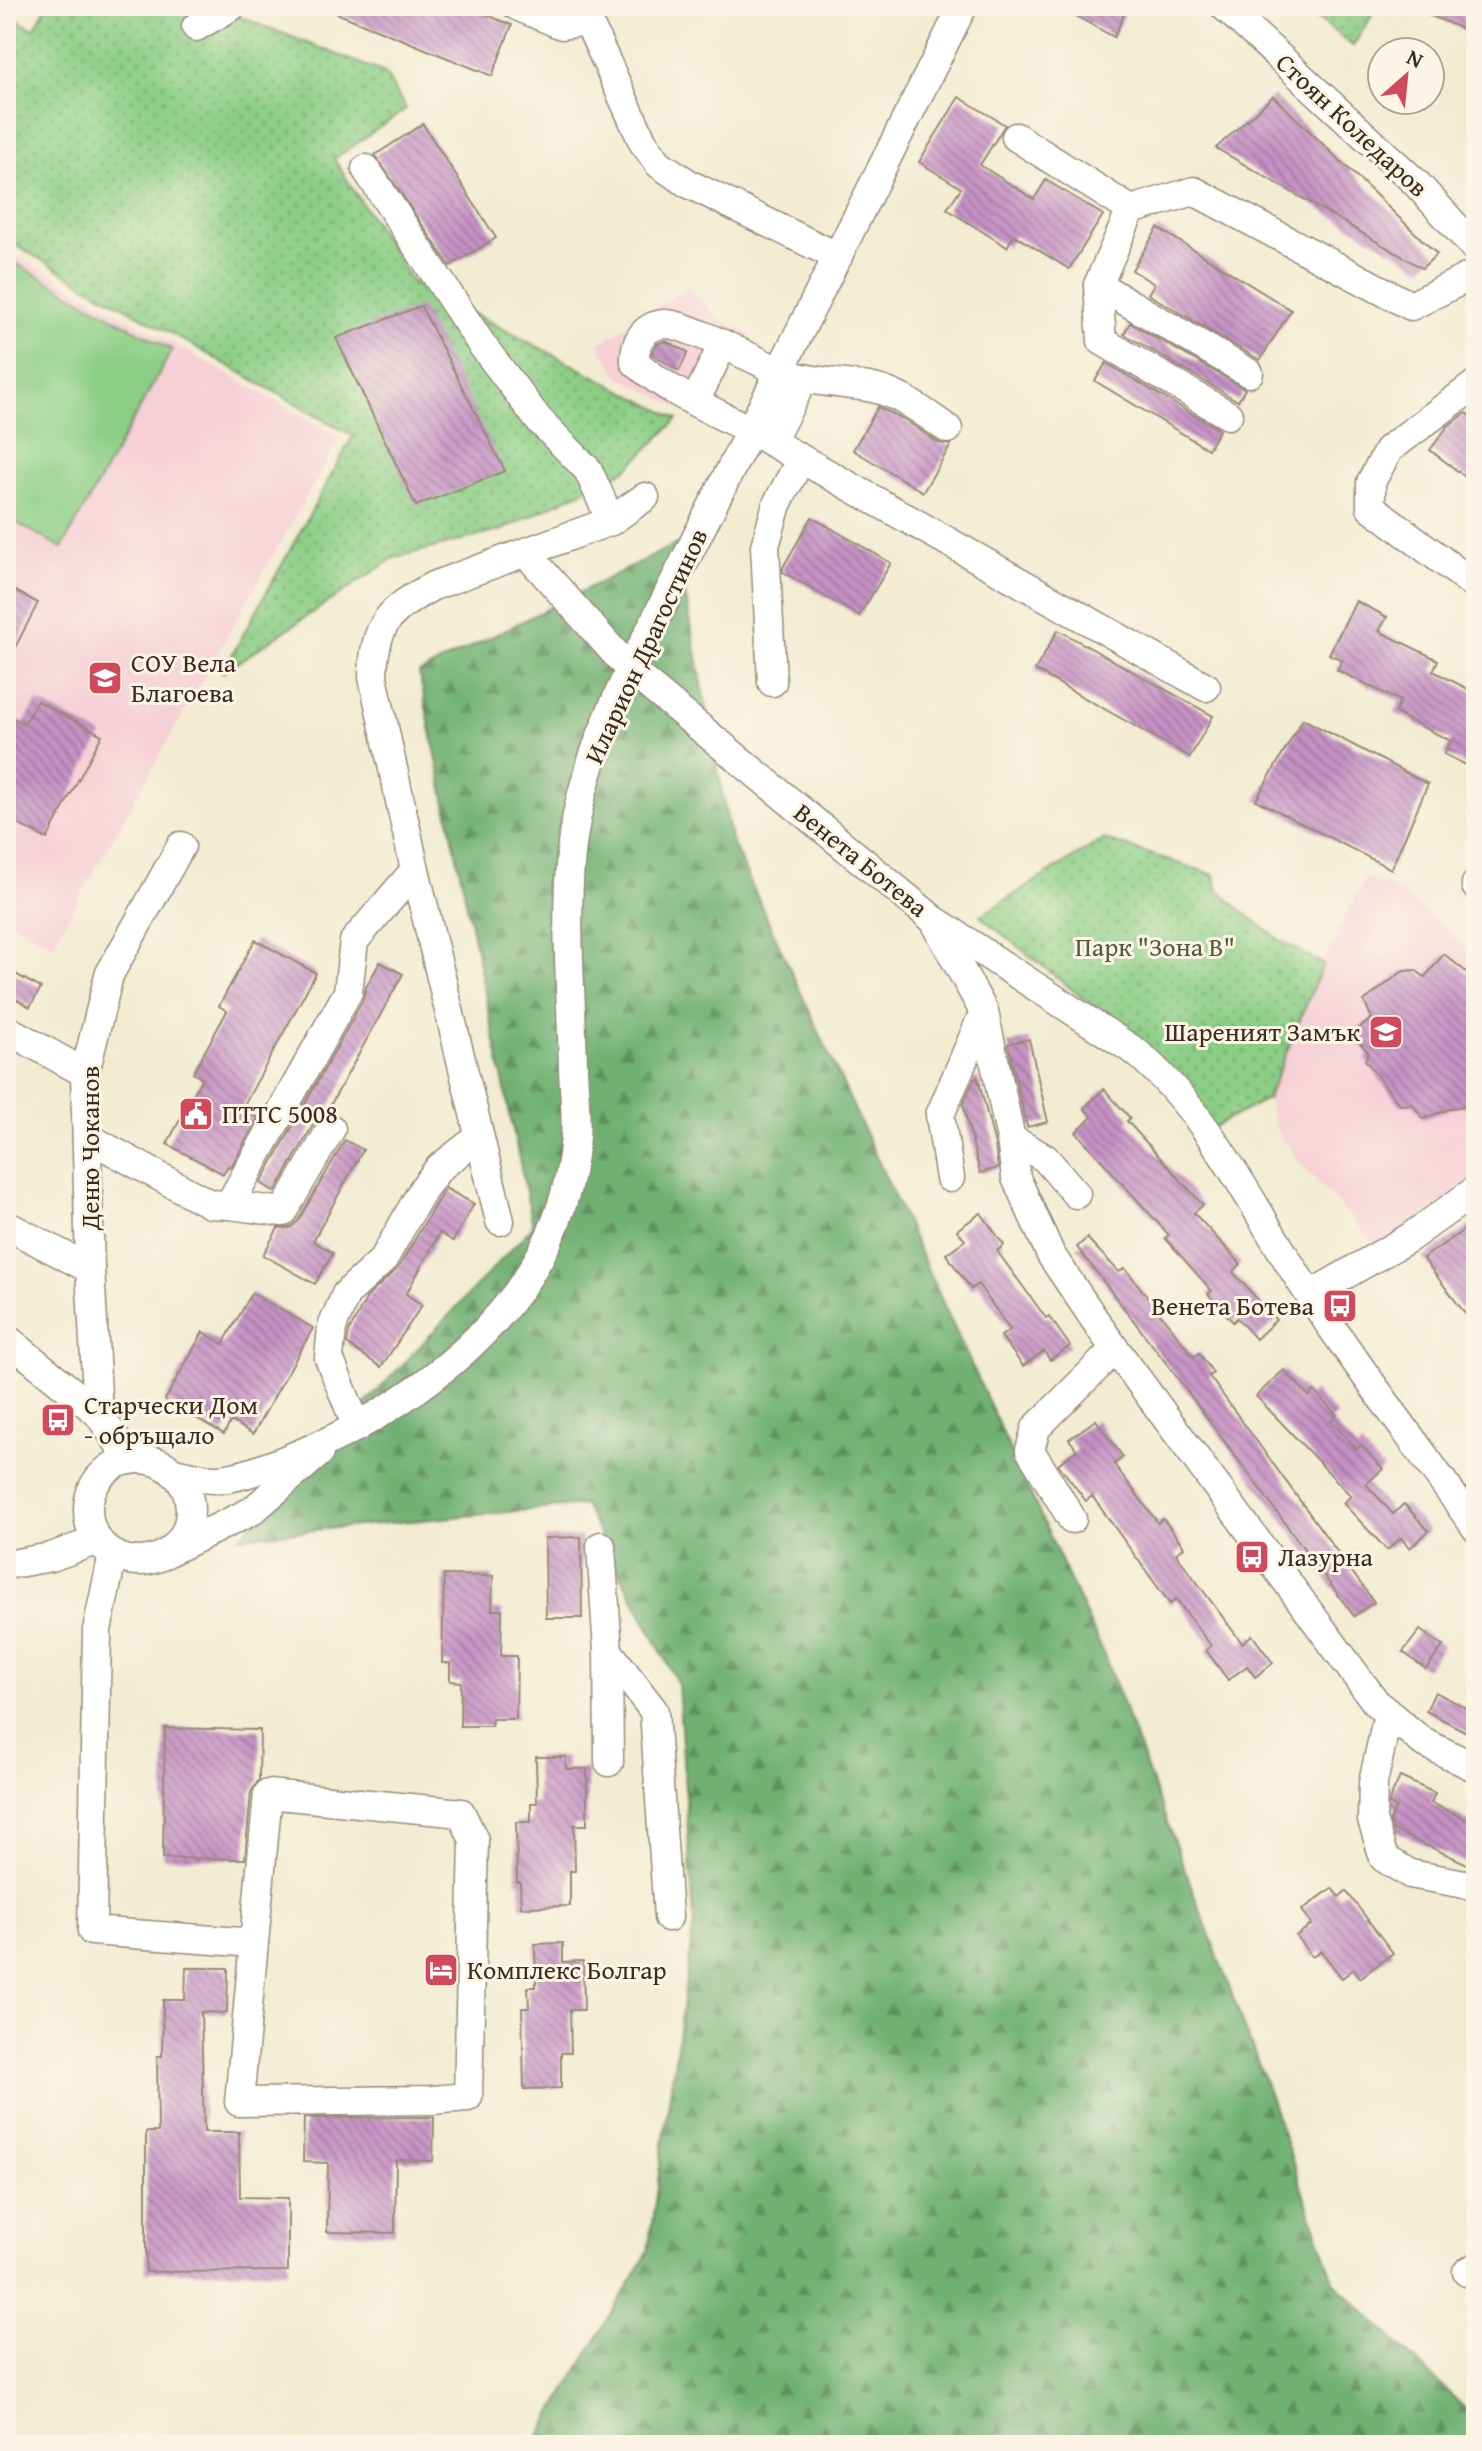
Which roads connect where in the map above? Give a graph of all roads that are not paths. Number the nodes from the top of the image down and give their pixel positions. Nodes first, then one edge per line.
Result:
1 (232, 6) edge
2 (517, 6) edge
3 (963, 6) edge
4 (1224, 6) edge
5 (585, 13) edge
6 (196, 27) dead end
7 (1016, 137) dead end
8 (366, 169) dead end
9 (1131, 210) junction
10 (1476, 249) edge
11 (838, 257) junction
12 (1476, 273) edge
13 (1098, 285) junction
14 (723, 344) junction
15 (1249, 373) dead end
16 (792, 375) junction
17 (1476, 384) edge
18 (695, 402) junction
19 (1228, 415) dead end
20 (948, 429) dead end
21 (761, 436) junction
22 (801, 459) junction
23 (645, 497) dead end
24 (611, 521) junction
25 (526, 553) junction
26 (1476, 586) edge
27 (630, 670) junction
28 (772, 682) dead end
29 (1206, 687) dead end
30 (181, 846) dead end
31 (415, 870) junction
32 (934, 920) junction
33 (984, 1012) junction
34 (6, 1029) edge
35 (85, 1073) junction
36 (331, 1129) dead end
37 (87, 1137) junction
38 (479, 1137) junction
39 (1011, 1139) junction
40 (950, 1178) dead end
41 (1476, 1190) edge
42 (1076, 1194) dead end
43 (229, 1205) junction
44 (500, 1221) dead end
45 (6, 1225) edge
46 (90, 1269) junction
47 (1310, 1295) junction
48 (6, 1338) edge
49 (1115, 1349) junction
50 (98, 1413) junction
51 (348, 1432) junction
52 (130, 1460) junction
53 (173, 1472) junction
54 (1072, 1519) dead end
55 (1476, 1528) edge
56 (601, 1546) dead end
57 (105, 1547) junction
58 (167, 1552) junction
59 (6, 1565) edge
60 (608, 1651) junction
61 (1388, 1714) junction
62 (609, 1762) dead end
63 (1476, 1768) edge
64 (1476, 1886) edge
65 (668, 1917) dead end
66 (254, 1943) junction

1 - 6 street
2 - 5 street
3 - 11 street, Иларион Драгостинов
4 - 10 street, Стоян Коледаров
5 - 11 street
7 - 9 street
8 - 24 street
9 - 12 street
9 - 13 street
11 - 16 street, Иларион Драгостинов
13 - 15 street
13 - 19 street
14 - 16 street
14 - 18 street
14 - 18 street
16 - 20 street
16 - 21 street, Иларион Драгостинов
17 - 26 street
18 - 21 street
21 - 22 street
21 - 27 street, Иларион Драгостинов
22 - 28 street
22 - 29 street
23 - 24 street
24 - 25 street
25 - 27 street, Венета Ботева
25 - 31 street
27 - 32 street, Венета Ботева
27 - 51 street, Иларион Драгостинов
30 - 35 street, Деню Чоканов
31 - 38 street
31 - 43 street
32 - 33 street
32 - 47 street, Венета Ботева
33 - 39 street
33 - 40 street
34 - 35 street
35 - 37 street, Деню Чоканов
36 - 43 street
37 - 43 street
37 - 46 street, Деню Чоканов
38 - 44 street
38 - 51 street
39 - 42 street
39 - 49 street
41 - 47 street
45 - 46 street
46 - 50 street, Деню Чоканов
47 - 55 street, Венета Ботева
48 - 50 street
49 - 54 street
49 - 61 street
50 - 52 street
51 - 53 street, Иларион Драгостинов
51 - 58 street, Иларион Драгостинов
52 - 53 street
52 - 57 street
53 - 58 street
56 - 60 street
57 - 58 street
57 - 59 street
57 - 66 street
60 - 62 street
60 - 65 street
61 - 63 street
61 - 64 street
66 - 66 street

